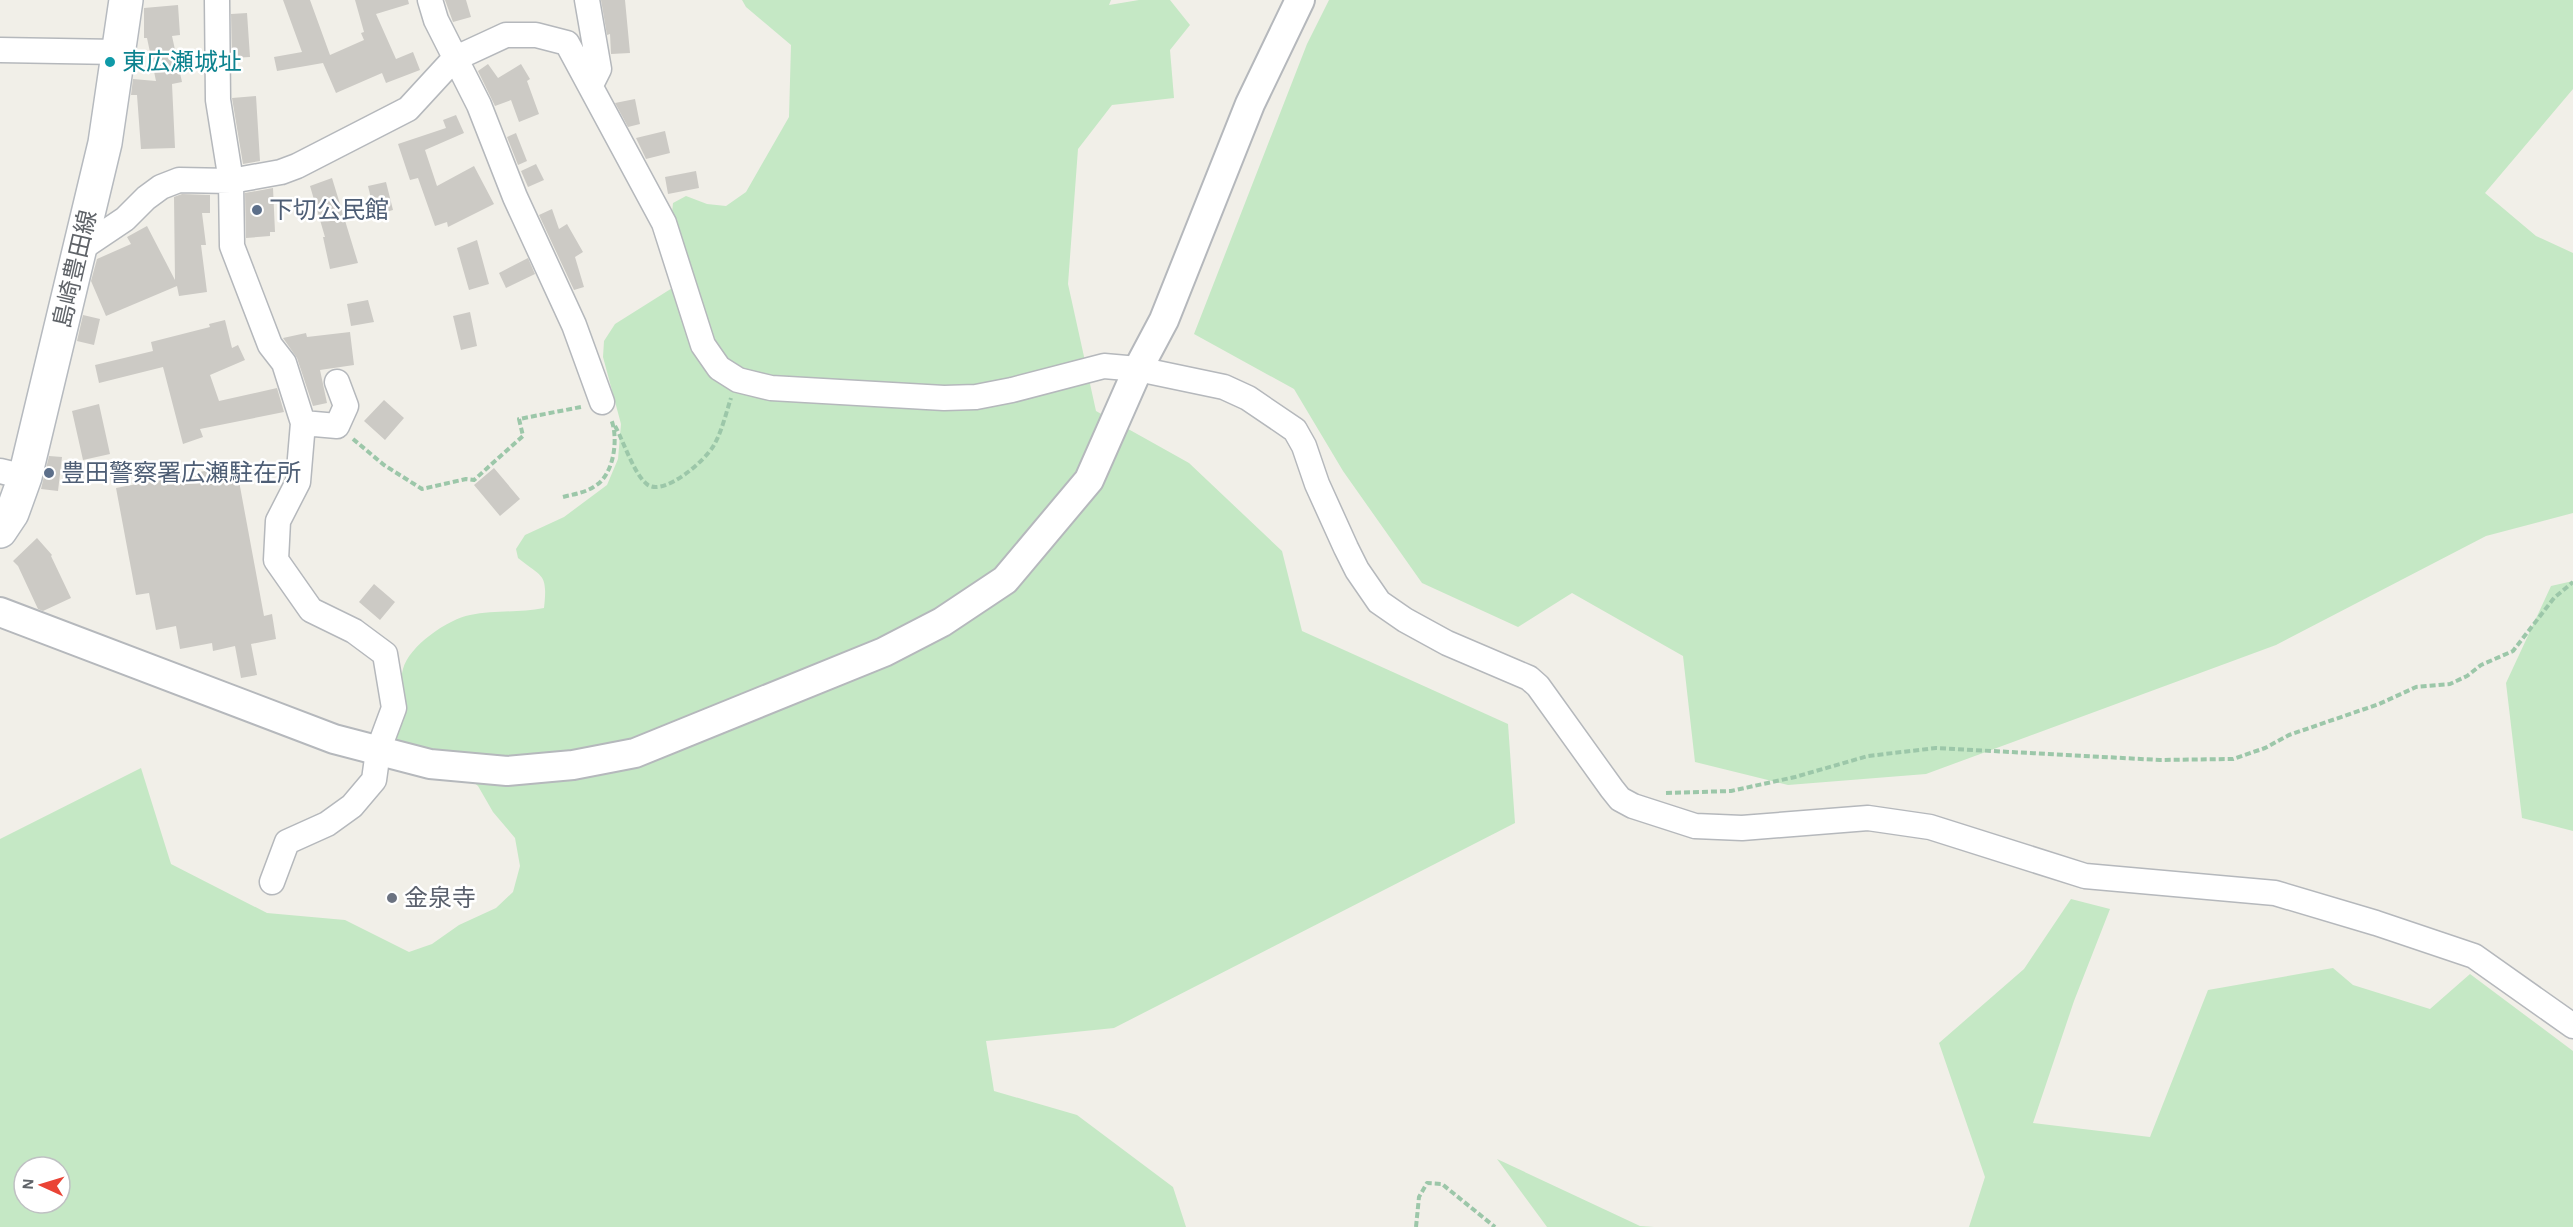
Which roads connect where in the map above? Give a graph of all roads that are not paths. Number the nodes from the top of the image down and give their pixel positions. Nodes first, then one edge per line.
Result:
1 (126, 0) edge
2 (217, 0) edge
3 (430, 0) edge
4 (587, 0) edge
5 (1300, 0) edge
6 (0, 50) edge
7 (118, 52) junction
8 (454, 59) junction
9 (591, 85) junction
10 (231, 181) junction
11 (79, 250) junction
12 (1138, 369) junction
13 (337, 382) dead end
14 (607, 412) road end
15 (303, 423) junction
16 (13, 474) edge
17 (0, 531) edge
18 (0, 612) edge
19 (378, 751) junction
20 (272, 882) dead end
21 (2573, 1026) edge

1 - 7 main road, 島崎豊田線
2 - 10 street
3 - 8 street
4 - 9 street
5 - 12 street
6 - 7 street
7 - 11 main road, 島崎豊田線
8 - 9 street
8 - 10 street
8 - 14 street
9 - 12 street
10 - 11 street
10 - 15 street
11 - 16 main road, 島崎豊田線
12 - 19 street
12 - 21 street
13 - 15 street
15 - 19 street
16 - 17 main road, 島崎豊田線
18 - 19 street
19 - 20 street

